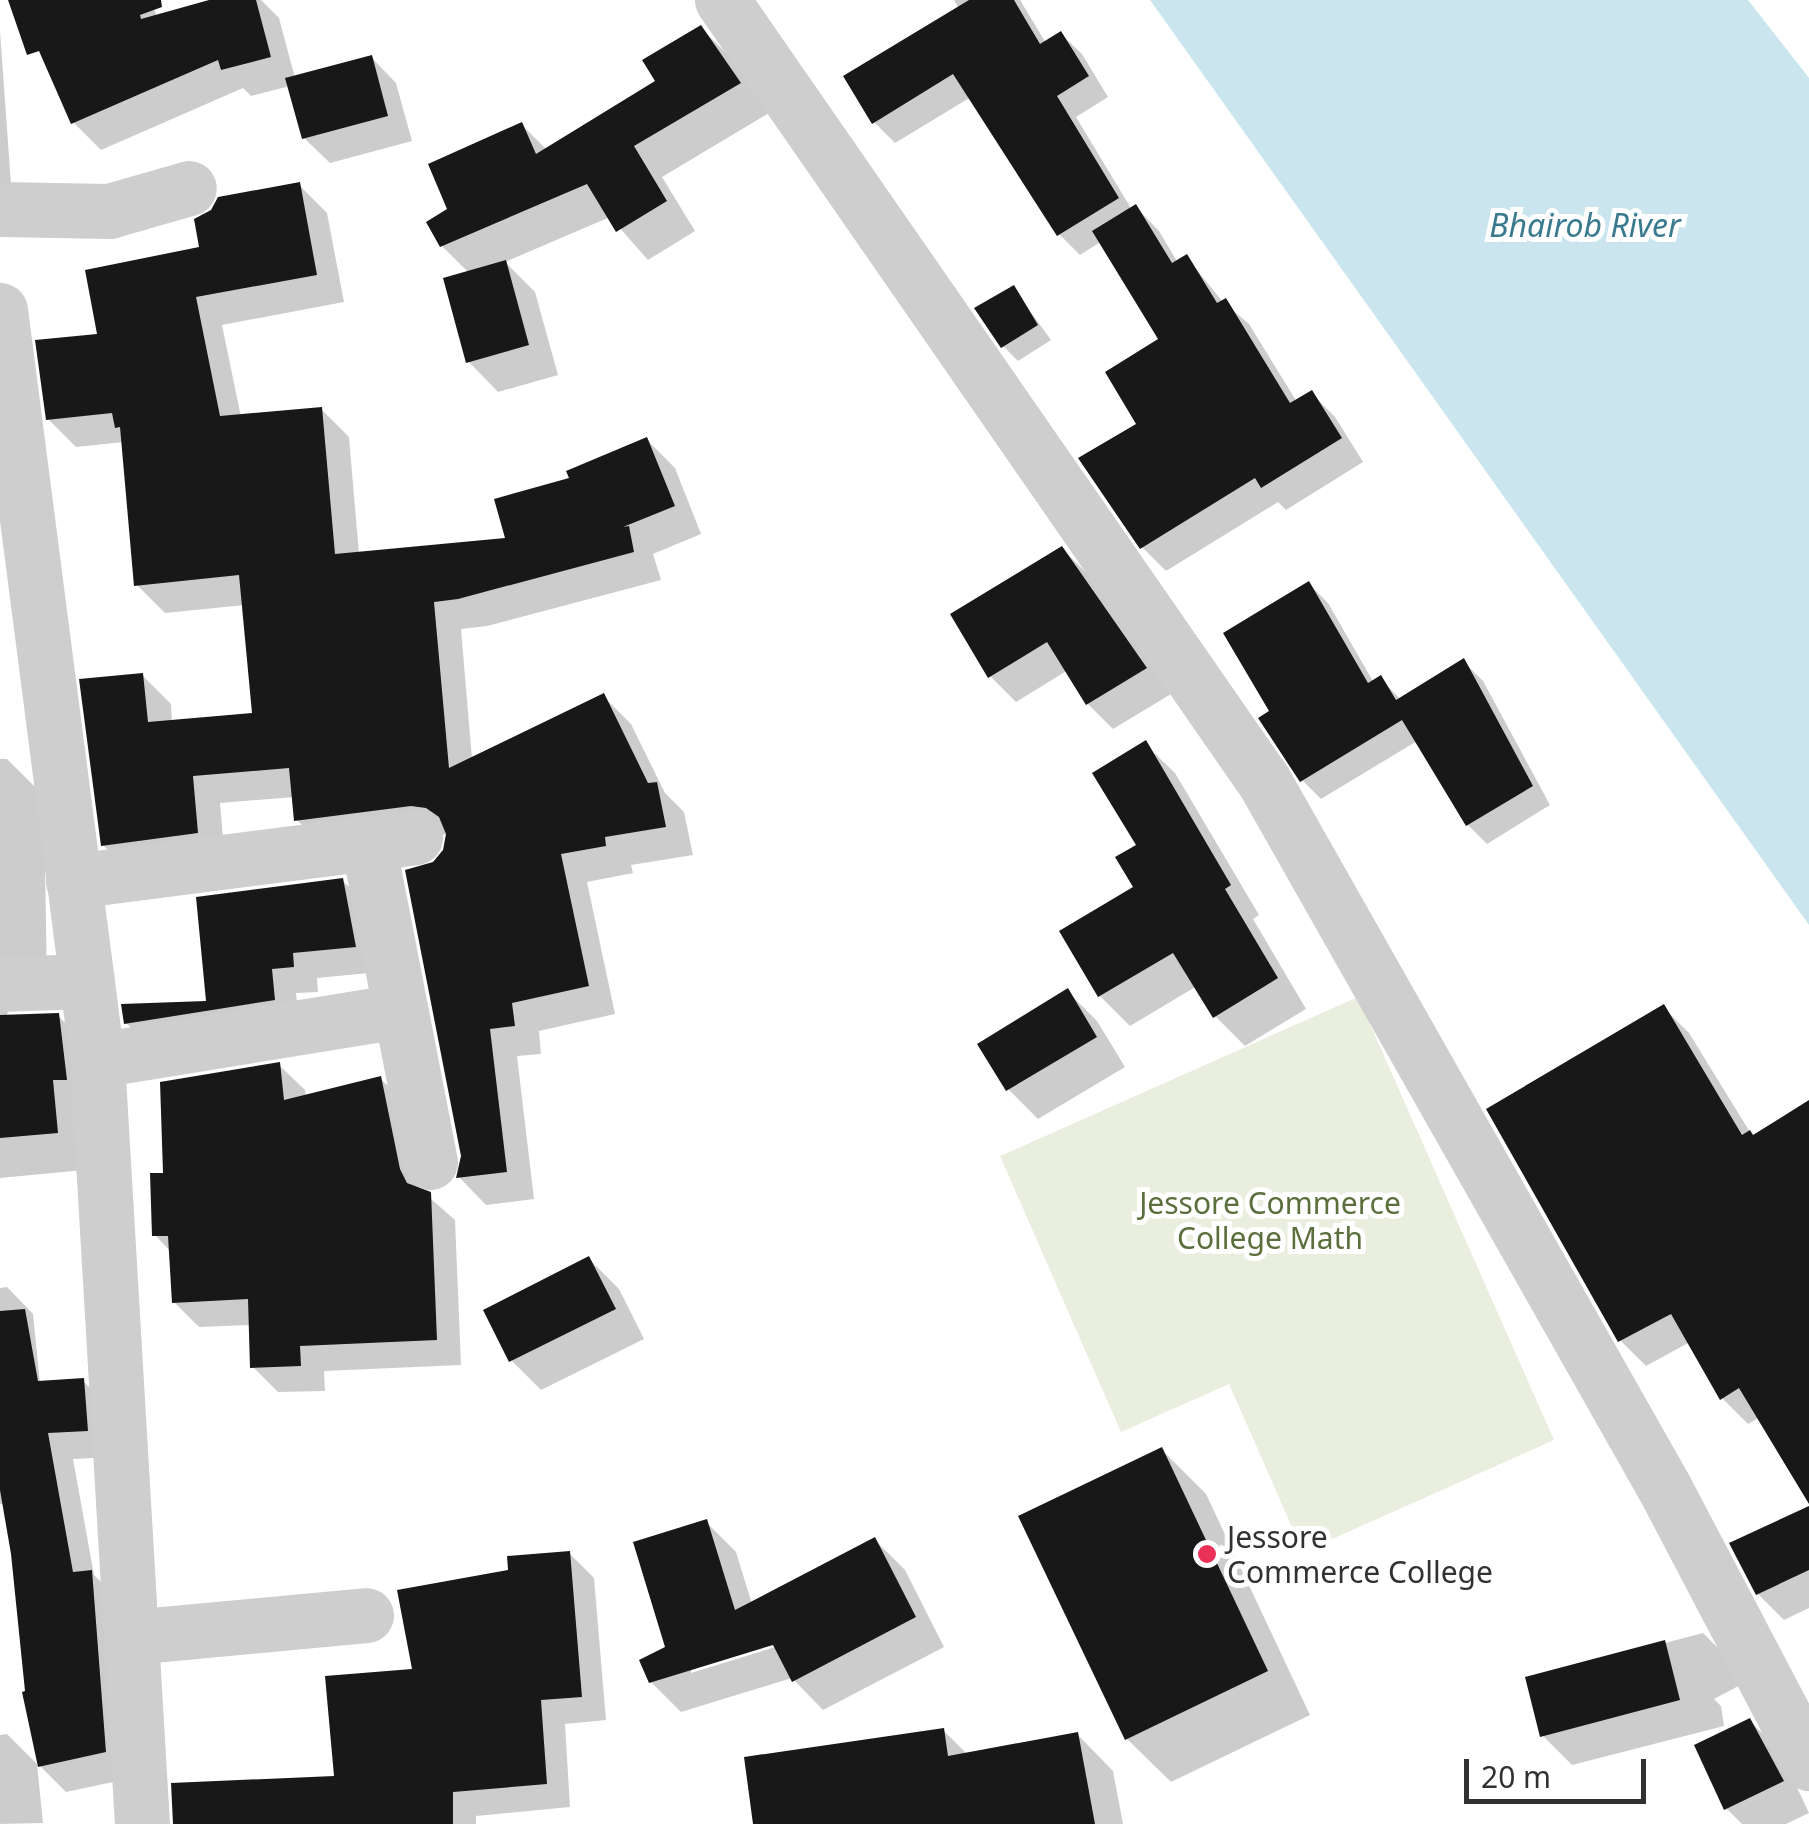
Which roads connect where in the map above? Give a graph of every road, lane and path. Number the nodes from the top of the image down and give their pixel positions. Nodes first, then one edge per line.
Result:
1 (722, 0) edge
2 (189, 188) dead end
3 (0, 209) edge
4 (0, 310) edge
5 (73, 881) junction
6 (87, 980) junction
7 (0, 984) edge
8 (400, 1010) junction
9 (96, 1060) junction
10 (430, 1162) dead end
11 (366, 1615) dead end
12 (131, 1637) junction
13 (1809, 1764) edge
14 (142, 1824) edge

1 - 13 street
2 - 3 street
4 - 5 street
5 - 6 street
5 - 8 street
6 - 7 street
6 - 9 street
8 - 9 street
8 - 10 street
9 - 12 street
11 - 12 street
12 - 14 street

